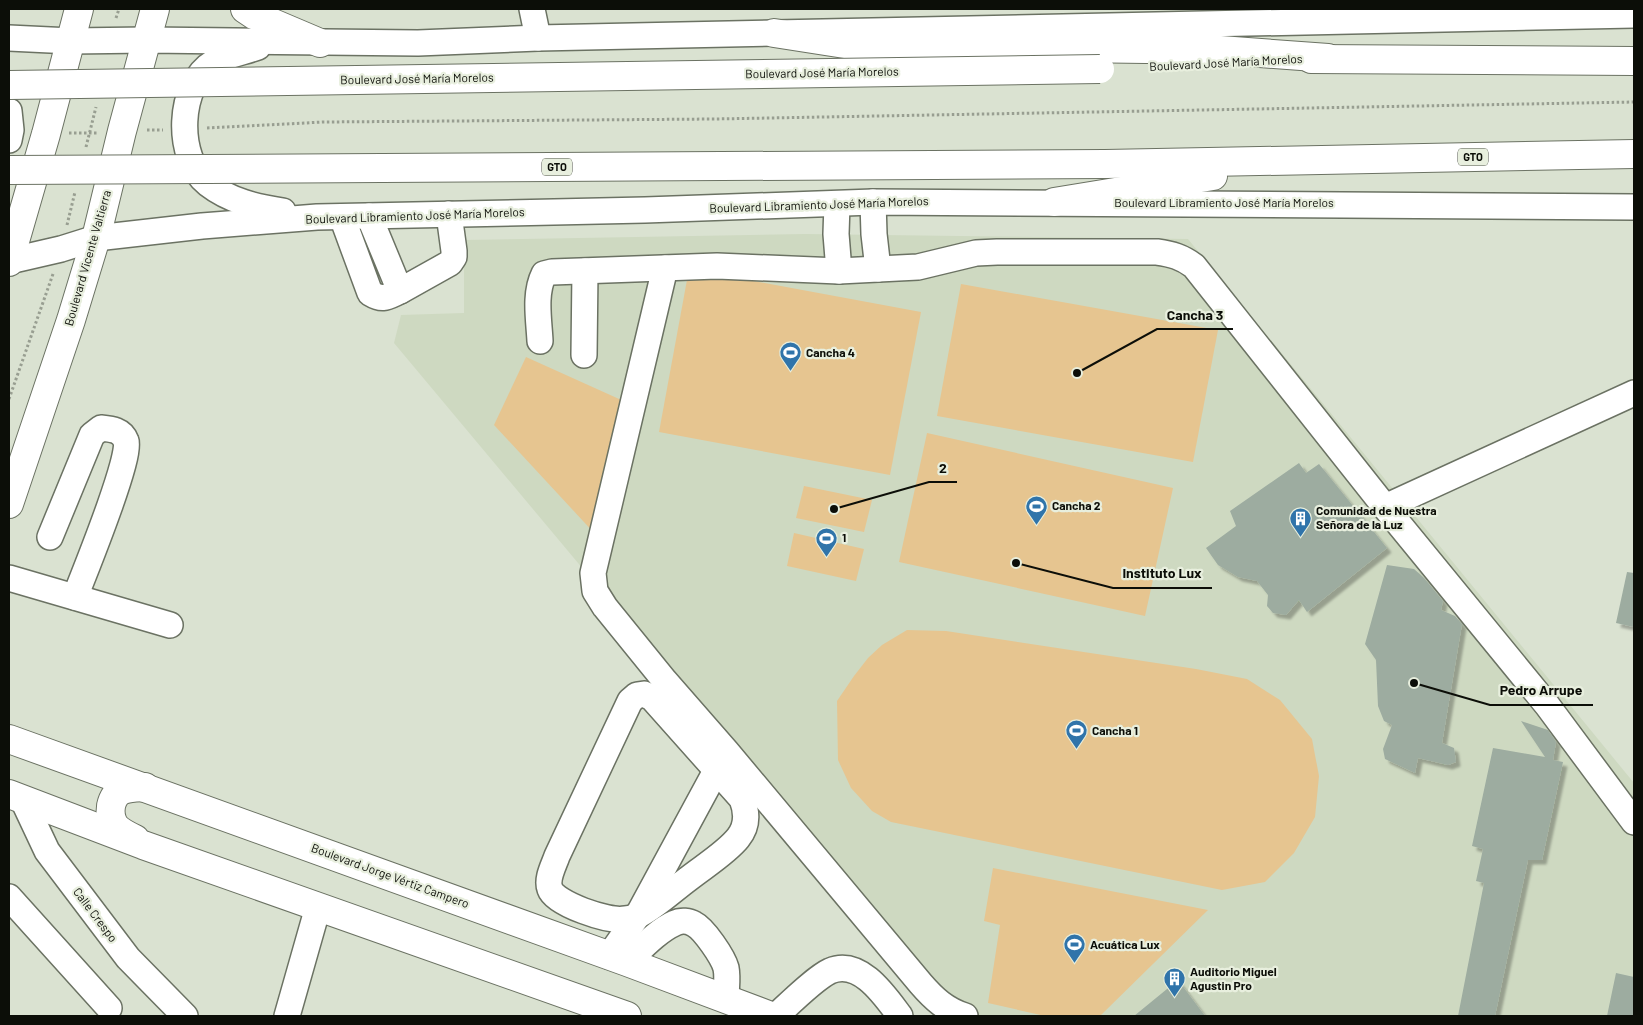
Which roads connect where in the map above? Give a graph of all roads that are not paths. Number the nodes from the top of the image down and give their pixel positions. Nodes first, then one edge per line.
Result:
1 (79, 9) edge
2 (155, 9) edge
3 (244, 9) edge
4 (532, 9) edge
5 (1624, 9) edge
6 (1460, 13) edge
7 (1634, 14) edge
8 (1164, 16) edge
9 (1060, 18) edge
10 (774, 33) junction
11 (9, 38) edge
12 (538, 38) junction
13 (147, 40) junction
14 (70, 41) junction
15 (272, 41) junction
16 (320, 43) junction
17 (1328, 58) junction
18 (1634, 61) edge
19 (9, 84) edge
20 (9, 111) edge
21 (9, 140) edge
22 (1634, 154) edge
23 (1312, 160) junction
24 (9, 170) edge
25 (873, 202) junction
26 (1054, 202) junction
27 (837, 204) junction
28 (1634, 207) edge
29 (448, 214) junction
30 (342, 216) junction
31 (368, 216) junction
32 (317, 217) junction
33 (96, 238) junction
34 (9, 261) edge
35 (665, 268) junction
36 (878, 269) junction
37 (585, 271) junction
38 (839, 271) junction
39 (400, 290) junction
40 (540, 341) dead end
41 (584, 355) dead end
42 (1634, 393) edge
43 (9, 504) edge
44 (1385, 507) junction
45 (50, 537) dead end
46 (9, 578) edge
47 (75, 597) junction
48 (170, 625) dead end
49 (658, 689) junction
50 (9, 739) edge
51 (722, 761) junction
52 (145, 787) junction
53 (14, 799) edge
54 (1634, 822) edge
55 (143, 845) junction
56 (9, 898) edge
57 (318, 907) junction
58 (638, 915) junction
59 (618, 959) junction
60 (726, 999) junction
61 (109, 1008) dead end
62 (185, 1016) edge
63 (287, 1016) edge
64 (627, 1016) edge
65 (771, 1016) edge
66 (776, 1016) edge
67 (900, 1016) edge
68 (965, 1016) edge

1 - 14 main road
2 - 13 main road, Boulevard Vicente Valtierra
3 - 16 main road
4 - 12 street
5 - 7 street
6 - 7 street
6 - 8 street
8 - 9 street
9 - 10 street
10 - 12 street
10 - 17 main road
11 - 14 street
12 - 16 street
13 - 14 street
13 - 15 street
13 - 33 main road, Boulevard Vicente Valtierra
14 - 34 main road
15 - 16 street
15 - 32 street
17 - 18 main road, Boulevard José María Morelos
17 - 19 main road, Boulevard José María Morelos, bridge
20 - 21 street
22 - 23 main road, GTO
23 - 24 main road, GTO, bridge
23 - 26 main road
25 - 26 street, Boulevard Libramiento José María Morelos
25 - 27 street, Boulevard Libramiento José María Morelos
25 - 36 street
26 - 28 street, Boulevard Libramiento José María Morelos
27 - 29 street, Boulevard Libramiento José María Morelos
27 - 38 street
29 - 31 street, Boulevard Libramiento José María Morelos
29 - 39 street
30 - 31 street, Boulevard Libramiento José María Morelos
30 - 32 street, Boulevard Libramiento José María Morelos
30 - 39 street
31 - 39 street
32 - 33 street, Boulevard Libramiento José María Morelos
33 - 34 street, Boulevard Libramiento José María Morelos
33 - 43 main road, Boulevard Vicente Valtierra
35 - 37 street
35 - 38 street
35 - 49 street
36 - 38 street
36 - 44 street
37 - 40 street
37 - 41 street
42 - 44 street
44 - 54 street
45 - 47 street
46 - 47 street
47 - 48 street
49 - 51 street
49 - 58 street
50 - 52 main road, Boulevard Jorge Vértiz Campero
51 - 58 street
51 - 58 street
51 - 68 street
52 - 55 main road
52 - 59 main road, Boulevard Jorge Vértiz Campero
53 - 55 main road
53 - 62 street, Calle Crespo
55 - 57 main road
56 - 61 street
57 - 63 street
57 - 64 main road
58 - 59 street
59 - 60 main road, Boulevard Jorge Vértiz Campero
59 - 60 street
60 - 65 main road, Boulevard Jorge Vértiz Campero
66 - 67 street

